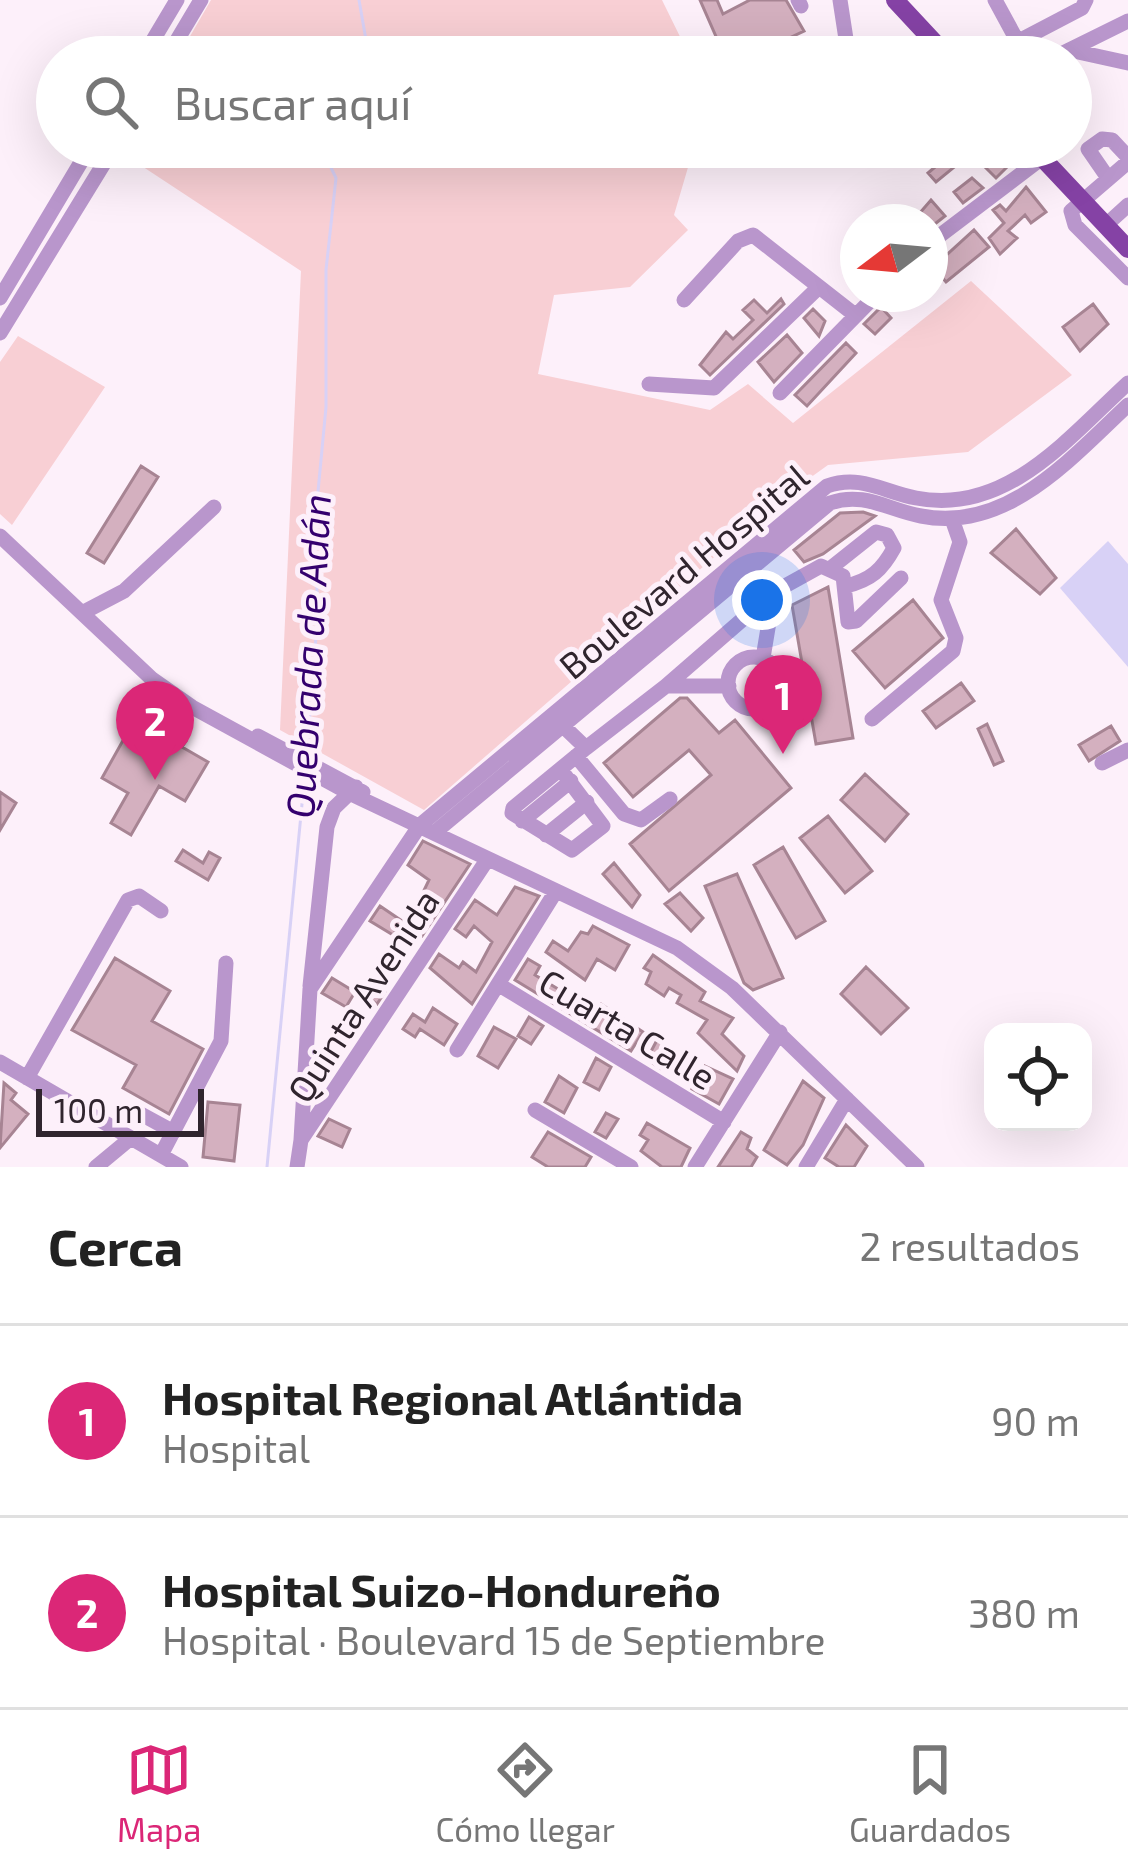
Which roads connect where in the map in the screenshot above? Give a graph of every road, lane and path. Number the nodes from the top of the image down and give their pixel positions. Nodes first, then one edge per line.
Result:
1 (177, 0) edge
2 (201, 0) edge
3 (840, 0) edge
4 (895, 0) edge
5 (995, 0) edge
6 (1086, 0) edge
7 (1128, 21) edge
8 (156, 36) edge
9 (180, 36) edge
10 (846, 36) edge
11 (928, 36) edge
12 (1014, 36) edge
13 (1040, 36) edge
14 (1092, 39) edge
15 (1092, 58) edge
16 (1128, 63) edge
17 (1092, 146) edge
18 (1092, 155) edge
19 (1128, 159) edge
20 (77, 168) edge
21 (101, 168) edge
22 (1021, 168) edge
23 (1052, 168) edge
24 (1108, 178) junction
25 (1083, 199) junction
26 (1128, 205) edge
27 (1106, 225) junction
28 (948, 233) edge
29 (1128, 249) edge
30 (1128, 278) edge
31 (819, 287) junction
32 (0, 298) edge
33 (684, 300) dead end
34 (858, 312) edge
35 (855, 315) junction
36 (0, 334) edge
37 (1128, 383) edge
38 (649, 384) dead end
39 (780, 393) dead end
40 (1128, 405) edge
41 (214, 507) dead end
42 (986, 512) junction
43 (952, 519) junction
44 (0, 536) edge
45 (961, 542) junction
46 (832, 567) junction
47 (902, 578) dead end
48 (846, 586) junction
49 (774, 592) junction
50 (82, 613) junction
51 (720, 640) junction
52 (763, 658) junction
53 (737, 663) junction
54 (666, 686) junction
55 (729, 686) junction
56 (872, 718) dead end
57 (559, 722) junction
58 (237, 730) junction
59 (1128, 751) edge
60 (581, 752) junction
61 (1102, 763) dead end
62 (566, 775) junction
63 (353, 790) junction
64 (670, 800) dead end
65 (586, 802) junction
66 (427, 829) junction
67 (546, 835) junction
68 (488, 860) junction
69 (556, 891) junction
70 (161, 911) dead end
71 (226, 963) dead end
72 (500, 986) junction
73 (310, 989) junction
74 (779, 1031) junction
75 (457, 1050) dead end
76 (0, 1062) edge
77 (27, 1078) junction
78 (847, 1099) junction
79 (536, 1110) dead end
80 (724, 1122) junction
81 (115, 1129) junction
82 (173, 1132) junction
83 (131, 1138) junction
84 (301, 1140) junction
85 (160, 1155) junction
86 (910, 1164) edge
87 (96, 1167) edge
88 (181, 1167) edge
89 (296, 1167) edge
90 (631, 1167) edge
91 (695, 1167) edge
92 (806, 1167) edge

1 - 8 street
2 - 9 street
3 - 10 street
4 - 11 main road
5 - 12 street
6 - 13 street
7 - 14 street
15 - 16 street
17 - 19 street
18 - 24 street
19 - 24 street
20 - 32 street
21 - 36 street
22 - 28 street
23 - 25 main road
24 - 25 street
25 - 27 main road
25 - 30 street
26 - 27 street
27 - 29 main road
31 - 33 street
31 - 35 street
31 - 38 street
34 - 35 street
35 - 39 street
37 - 57 street, Boulevard Hospital
40 - 42 street, Boulevard Hospital
41 - 50 street
42 - 43 street, Boulevard Hospital
42 - 45 street
43 - 45 street
43 - 57 street, Boulevard Hospital
44 - 50 street
45 - 56 street
46 - 48 street
46 - 48 street
46 - 49 street
47 - 48 street
49 - 51 street
49 - 52 street
50 - 58 street
51 - 53 street
51 - 54 street
52 - 53 street
52 - 55 street
53 - 55 street
54 - 55 street
54 - 60 street
57 - 60 street
57 - 66 street, Boulevard Hospital
58 - 63 street
58 - 63 street
59 - 61 street
60 - 62 street
60 - 64 street
62 - 65 street
62 - 67 street
63 - 66 street
63 - 73 street
65 - 67 street
65 - 67 street
66 - 68 street
66 - 73 street, Boulevard Hospital
68 - 69 street
68 - 84 street, Quinta Avenida
69 - 72 street
69 - 74 street
70 - 77 street
71 - 82 street
72 - 75 street
72 - 80 street, Cuarta Calle
73 - 84 street
74 - 78 street
74 - 80 street
76 - 77 street
77 - 81 street
78 - 86 street
78 - 92 street
79 - 90 street
80 - 91 street
81 - 82 street
81 - 83 street
82 - 85 street
83 - 85 street
83 - 87 street
84 - 89 street, Quinta Avenida
85 - 88 street

